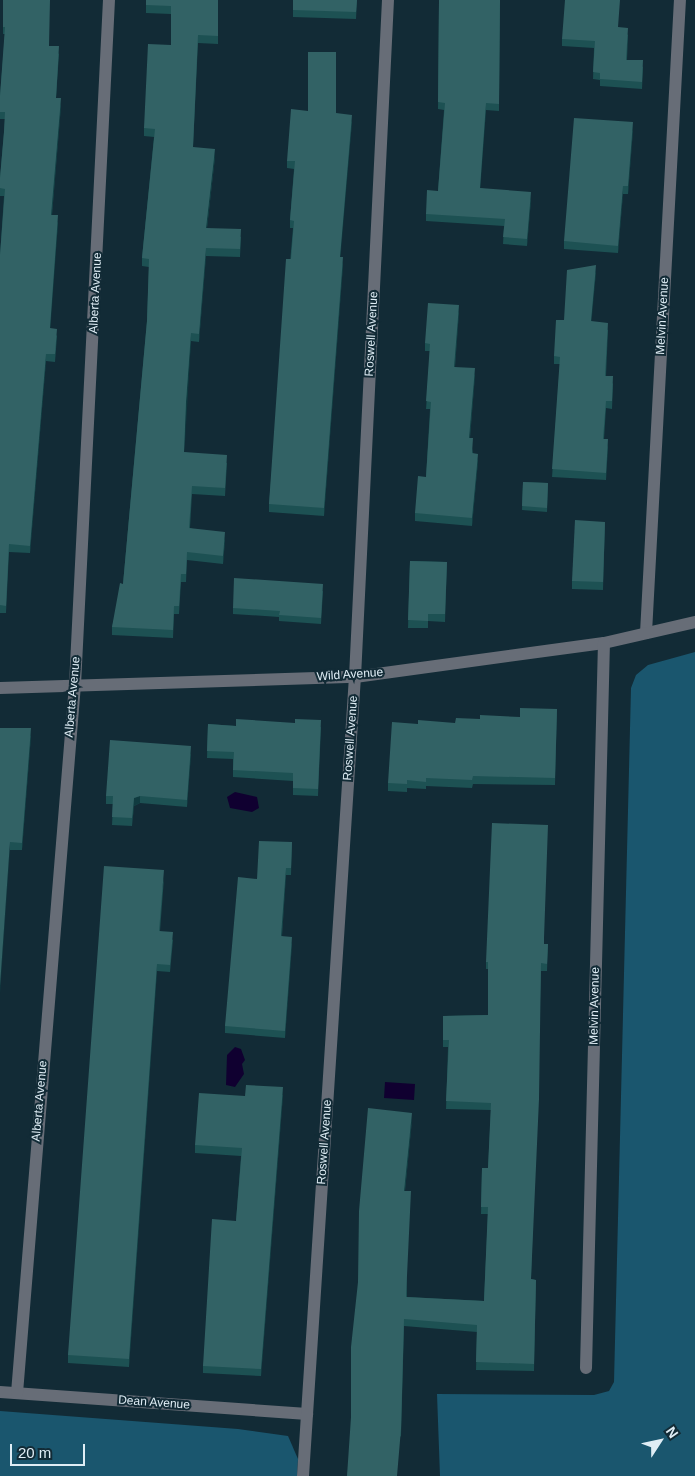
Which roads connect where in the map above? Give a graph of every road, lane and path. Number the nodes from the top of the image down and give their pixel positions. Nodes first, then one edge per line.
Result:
1 (109, 0) edge
2 (388, 0) edge
3 (680, 0) edge
4 (695, 622) edge
5 (646, 633) junction
6 (604, 643) junction
7 (355, 677) junction
8 (75, 686) junction
9 (0, 688) edge
10 (586, 1368) dead end
11 (0, 1392) edge
12 (17, 1393) junction
13 (307, 1414) junction
14 (303, 1476) edge

1 - 8 street, Alberta Avenue
2 - 7 street, Roswell Avenue
3 - 5 street, Melvin Avenue
4 - 5 street, Wild Avenue
5 - 6 street, Wild Avenue
6 - 7 street, Wild Avenue
6 - 10 street, Melvin Avenue
7 - 8 street, Wild Avenue
7 - 13 street, Roswell Avenue
8 - 9 street, Wild Avenue
8 - 12 street, Alberta Avenue
11 - 12 street, Dean Avenue
12 - 13 street, Dean Avenue
13 - 14 street, Roswell Avenue

